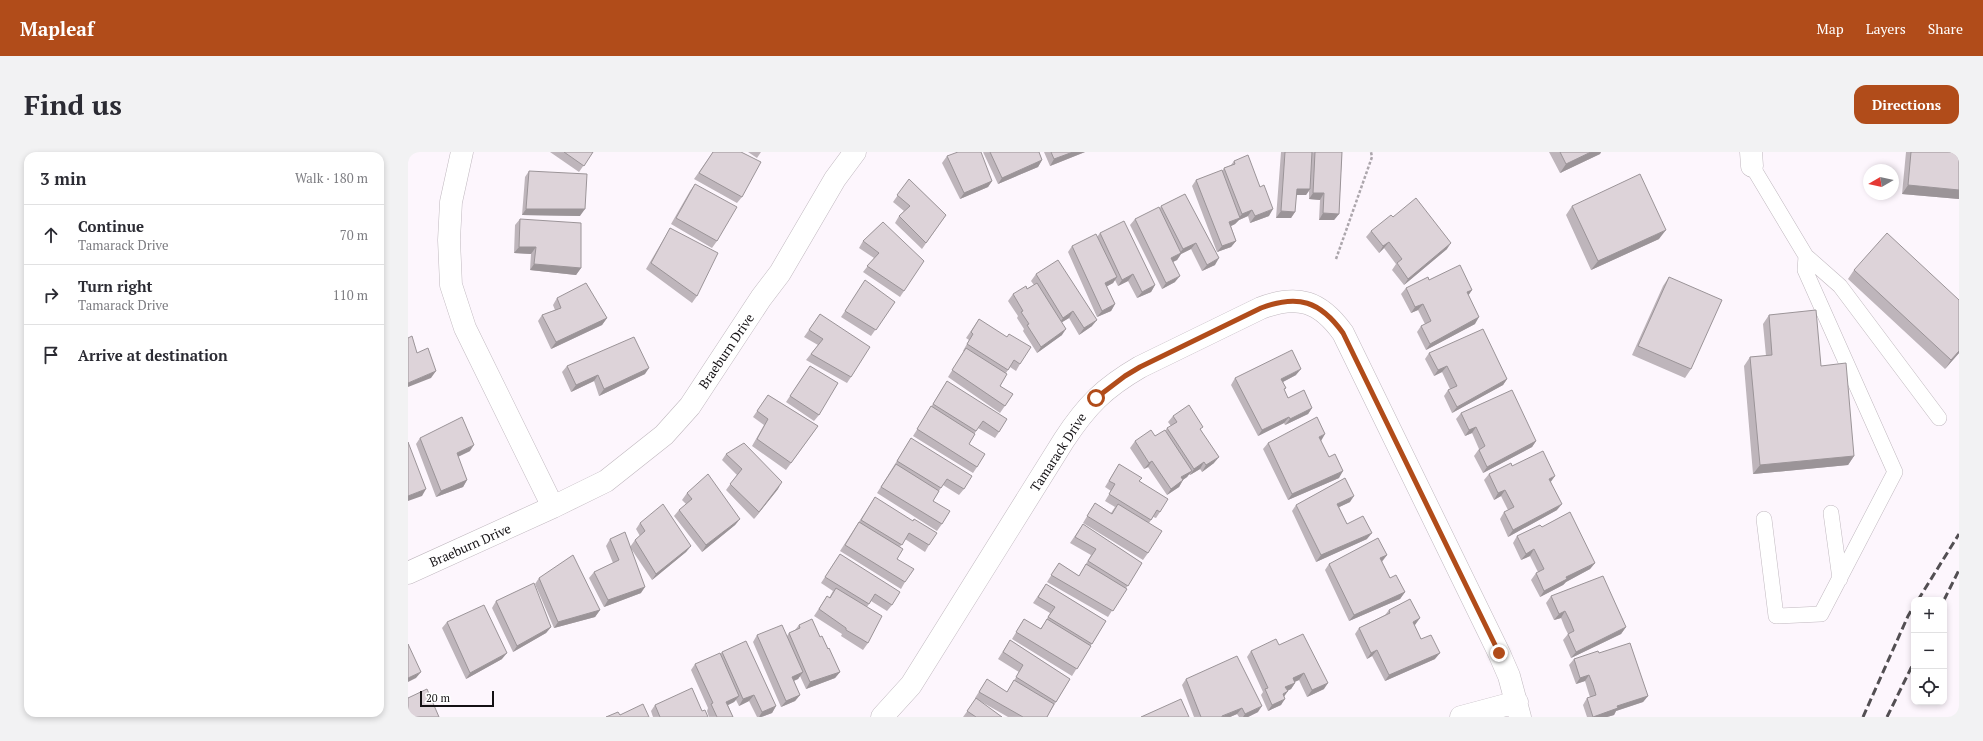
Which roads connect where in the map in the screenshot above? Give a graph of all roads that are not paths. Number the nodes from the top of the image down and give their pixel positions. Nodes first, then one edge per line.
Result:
1 (462, 152) edge
2 (855, 152) edge
3 (1752, 159) edge
4 (1806, 256) junction
5 (1940, 418) dead end
6 (554, 507) junction
7 (1831, 513) dead end
8 (1764, 519) dead end
9 (408, 573) edge
10 (1840, 579) junction
11 (1519, 709) edge
12 (882, 717) edge
13 (1461, 717) edge

1 - 6 street
2 - 6 street, Braeburn Drive
3 - 4 lane
4 - 5 lane
4 - 10 lane
6 - 9 street, Braeburn Drive
7 - 10 lane
8 - 10 lane
11 - 12 street, Tamarack Drive
11 - 13 street

